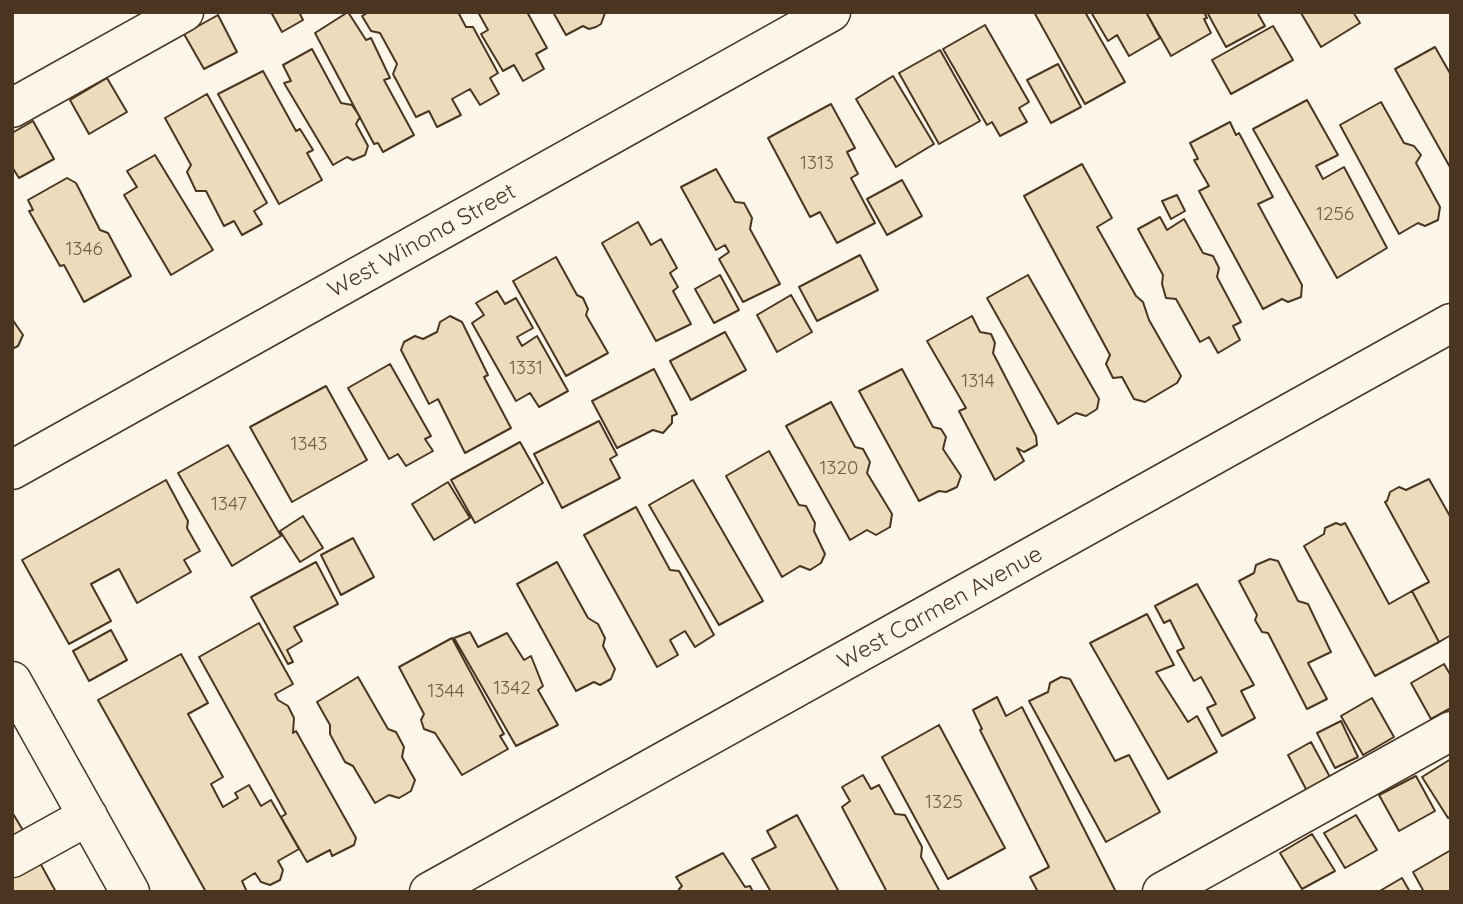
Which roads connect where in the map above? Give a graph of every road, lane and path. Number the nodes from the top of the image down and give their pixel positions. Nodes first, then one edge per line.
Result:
1 (184, 12) edge
2 (831, 12) edge
3 (12, 108) edge
4 (1451, 323) edge
5 (12, 470) edge
6 (12, 681) edge
7 (1451, 731) edge
8 (88, 816) junction
9 (12, 858) edge
10 (130, 892) edge
11 (429, 892) edge
12 (1162, 892) edge

1 - 3 street
2 - 5 street, West Winona Street
4 - 11 street, West Carmen Avenue
6 - 8 street
7 - 12 street
8 - 9 street
8 - 10 street

